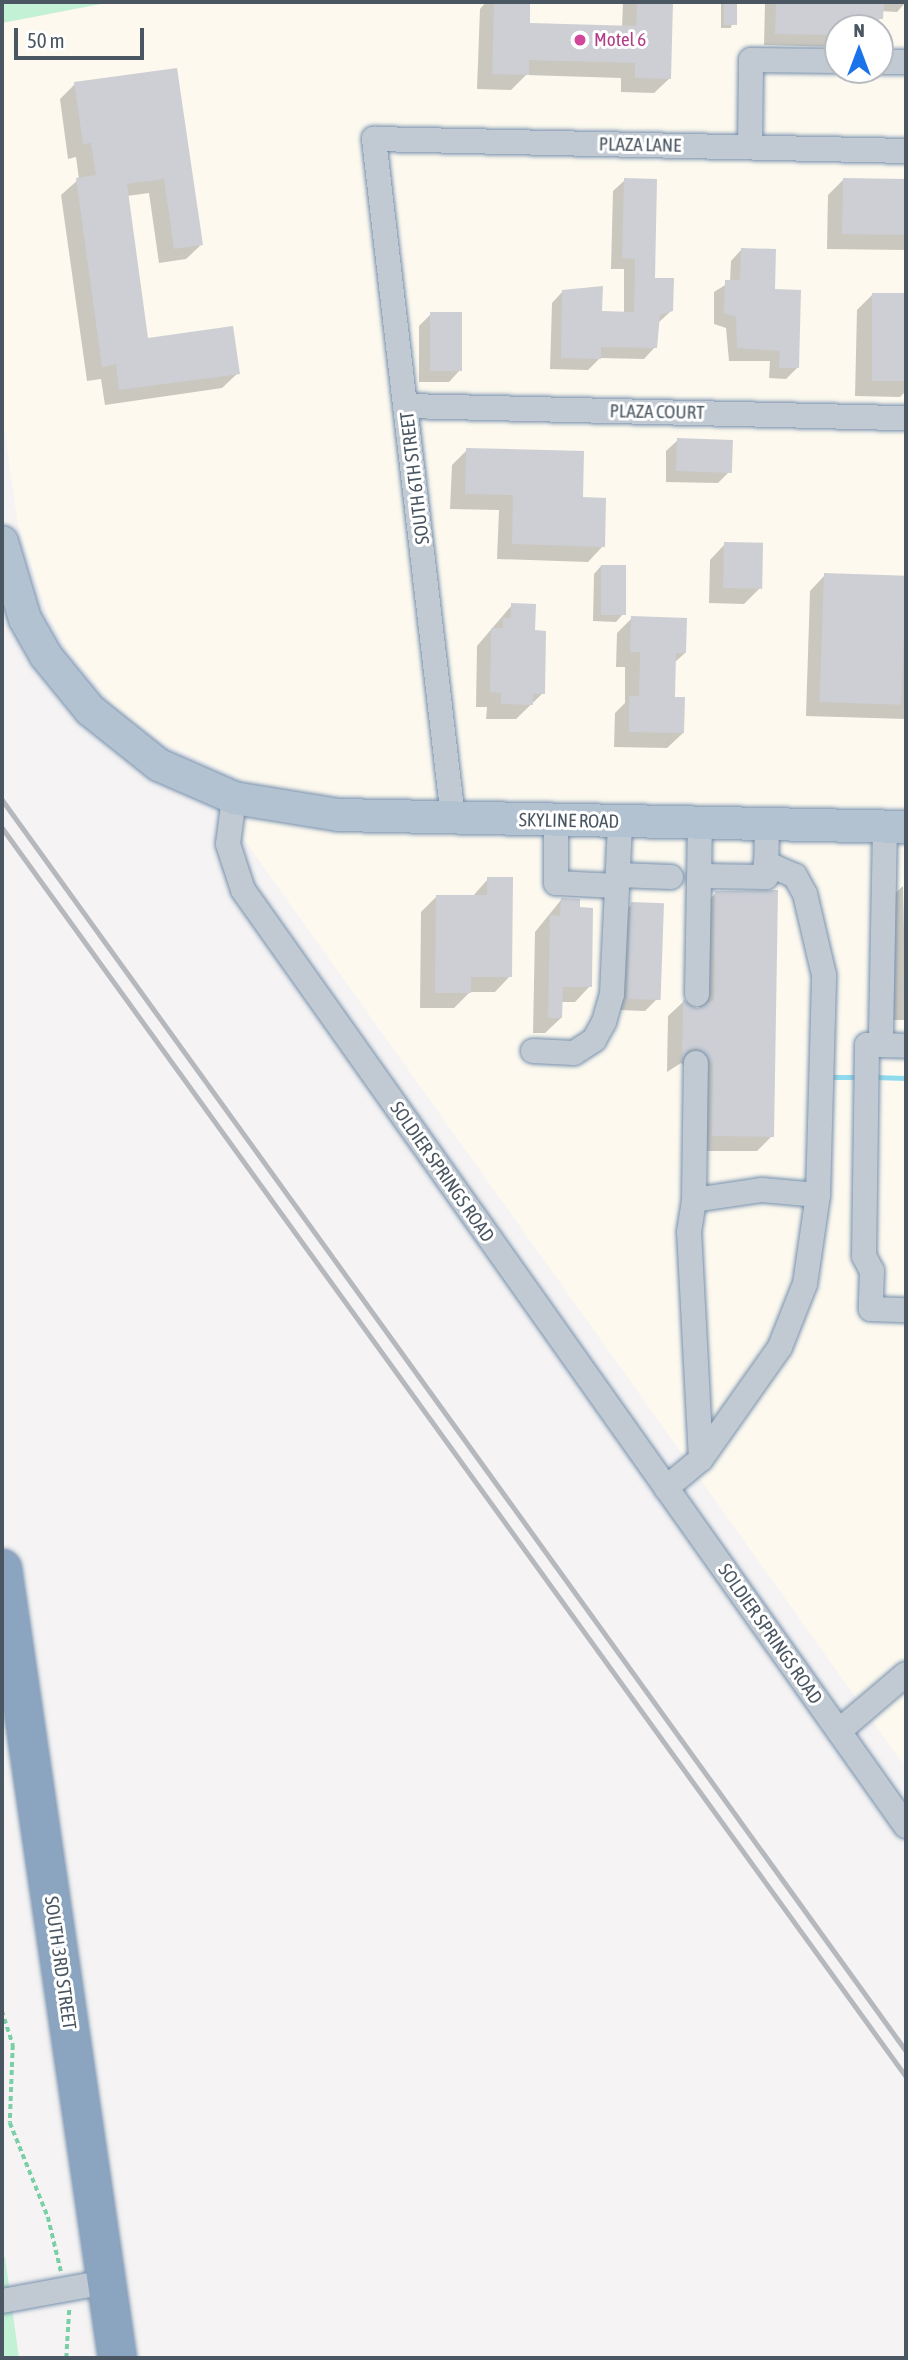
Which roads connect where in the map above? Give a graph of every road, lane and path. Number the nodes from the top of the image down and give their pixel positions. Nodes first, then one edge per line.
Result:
1 (824, 61) edge
2 (374, 139) joint
3 (750, 147) junction
4 (906, 151) edge
5 (407, 406) junction
6 (906, 418) edge
7 (2, 542) edge
8 (233, 798) junction
9 (453, 818) junction
10 (556, 820) junction
11 (620, 822) junction
12 (700, 823) junction
13 (767, 824) junction
14 (895, 827) edge
15 (766, 863) junction
16 (700, 876) junction
17 (671, 877) dead end
18 (617, 881) junction
19 (697, 994) dead end
20 (881, 1045) junction
21 (906, 1046) edge
22 (533, 1051) dead end
23 (696, 1063) dead end
24 (818, 1195) junction
25 (694, 1199) junction
26 (906, 1310) edge
27 (701, 1459) junction
28 (666, 1488) junction
29 (2, 1567) edge
30 (906, 1674) edge
31 (12, 1698) edge
32 (839, 1731) junction
33 (906, 1826) edge
34 (2, 2011) edge
35 (106, 2283) junction
36 (64, 2290) junction
37 (2, 2301) edge
38 (66, 2358) edge
39 (117, 2358) edge

1 - 3 street
2 - 3 street, PLAZA LANE
2 - 5 street, SOUTH 6TH STREET
3 - 4 street, PLAZA LANE
5 - 6 street, PLAZA COURT
5 - 9 street, SOUTH 6TH STREET
7 - 8 main road
8 - 9 main road, SKYLINE ROAD
8 - 28 street, SOLDIER SPRINGS ROAD
9 - 10 main road, SKYLINE ROAD
10 - 11 main road, SKYLINE ROAD
10 - 18 street
11 - 12 main road, SKYLINE ROAD
11 - 18 street
12 - 13 main road, SKYLINE ROAD
12 - 16 street
13 - 14 main road, SKYLINE ROAD
13 - 15 street
14 - 20 street
15 - 16 street
15 - 24 street
16 - 19 street
17 - 18 street
18 - 22 street
20 - 21 street
20 - 26 street
23 - 25 street
24 - 25 street
24 - 27 street
25 - 27 street
27 - 28 street
28 - 32 street, SOLDIER SPRINGS ROAD
29 - 31 highway, SOUTH 3RD STREET
30 - 32 street
31 - 35 highway, SOUTH 3RD STREET
32 - 33 street, SOLDIER SPRINGS ROAD
34 - 36 path
35 - 36 street
35 - 39 highway, SOUTH 3RD STREET
36 - 37 street
36 - 38 path

